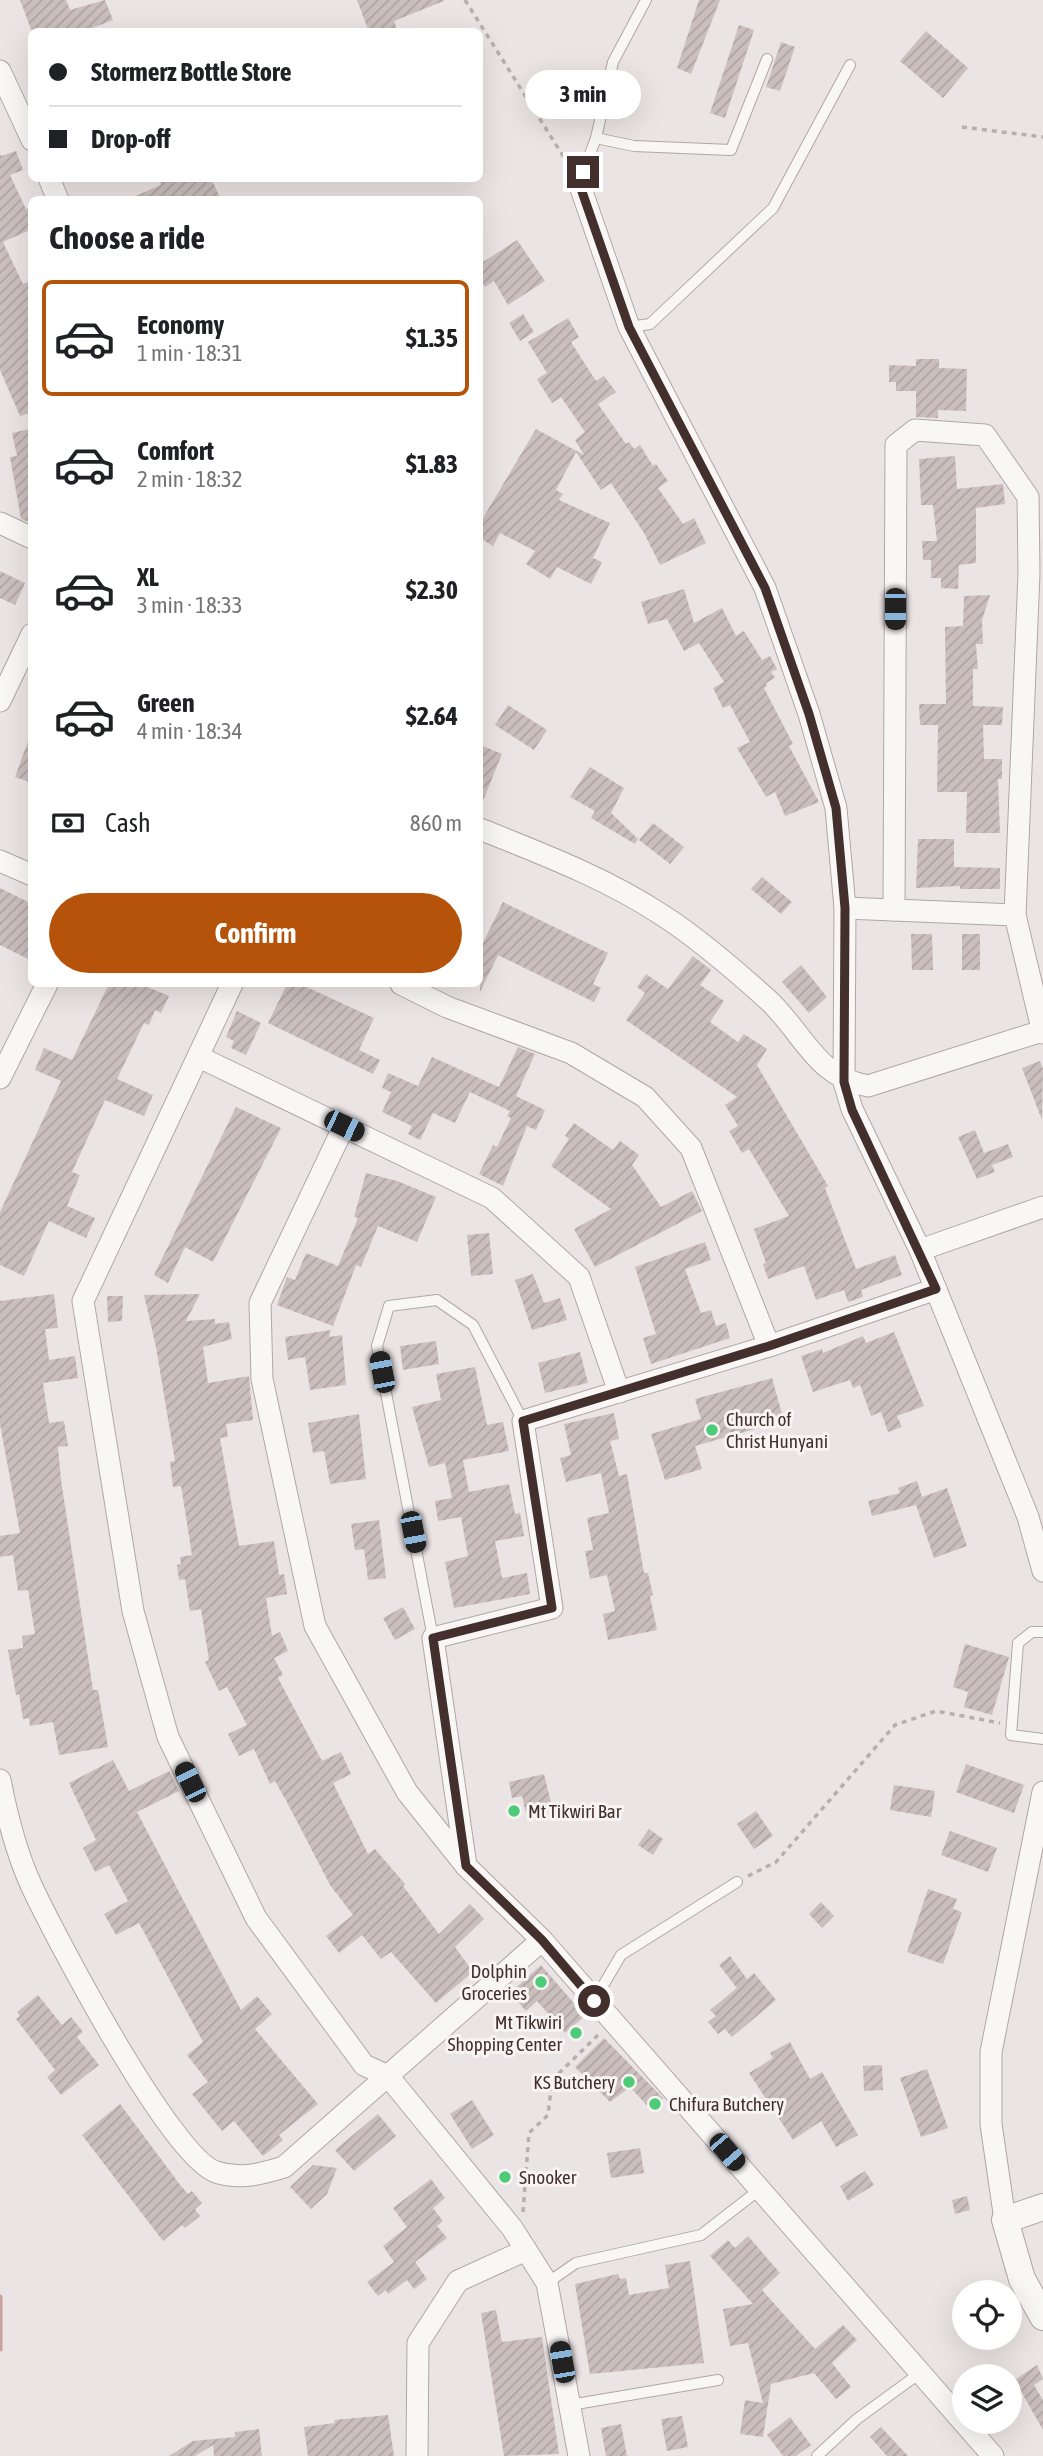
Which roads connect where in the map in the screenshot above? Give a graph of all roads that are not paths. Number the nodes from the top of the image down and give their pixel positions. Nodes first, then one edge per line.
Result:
1 (646, 0) edge
2 (767, 59) dead end
3 (850, 65) dead end
4 (0, 71) edge
5 (28, 131) edge
6 (596, 138) junction
7 (579, 183) joint
8 (629, 327) junction
9 (0, 523) edge
10 (28, 536) edge
11 (1036, 574) edge
12 (28, 642) edge
13 (0, 701) edge
14 (483, 830) edge
15 (0, 861) edge
16 (28, 873) edge
17 (845, 908) junction
18 (894, 910) junction
19 (1015, 915) junction
20 (46, 987) edge
21 (231, 987) edge
22 (407, 987) edge
23 (1042, 1032) edge
24 (199, 1057) junction
25 (0, 1078) edge
26 (844, 1082) junction
27 (344, 1126) junction
28 (1043, 1207) edge
29 (920, 1250) junction
30 (936, 1289) junction
31 (769, 1346) junction
32 (619, 1392) junction
33 (523, 1421) junction
34 (1043, 1572) edge
35 (1043, 1632) edge
36 (433, 1638) junction
37 (1043, 1739) edge
38 (0, 1780) edge
39 (1043, 1792) edge
40 (466, 1866) junction
41 (737, 1882) road end
42 (542, 1940) junction
43 (594, 2001) junction
44 (388, 2076) junction
45 (759, 2190) junction
46 (1043, 2207) edge
47 (1005, 2220) junction
48 (526, 2250) junction
49 (547, 2283) junction
50 (1043, 2317) edge
51 (920, 2373) junction
52 (718, 2379) dead end
53 (570, 2405) junction
54 (417, 2456) edge
55 (579, 2456) edge
56 (817, 2456) edge
57 (993, 2456) edge

1 - 6 lane
2 - 6 lane
3 - 8 lane
4 - 5 street
6 - 7 lane
7 - 8 street
8 - 17 street
9 - 10 street
11 - 18 street
11 - 19 street
12 - 13 street
14 - 26 street
15 - 16 street
17 - 18 street
17 - 26 street
18 - 19 street
19 - 23 street
20 - 25 street
21 - 24 street
22 - 31 street
23 - 26 street
24 - 27 street
24 - 44 street
26 - 29 street
27 - 32 street
27 - 40 street
28 - 29 street
29 - 30 street
30 - 31 street
30 - 34 street
31 - 32 street
32 - 33 street
33 - 36 street
33 - 36 lane
35 - 37 lane
36 - 40 street
38 - 44 street
39 - 47 street
40 - 42 street
41 - 43 lane
42 - 43 street
42 - 44 street
43 - 45 street
44 - 48 street
45 - 49 lane
45 - 51 street
46 - 47 street
47 - 50 street
48 - 49 street
48 - 54 street
49 - 53 street
51 - 56 lane
51 - 57 street
52 - 53 lane
53 - 55 street

